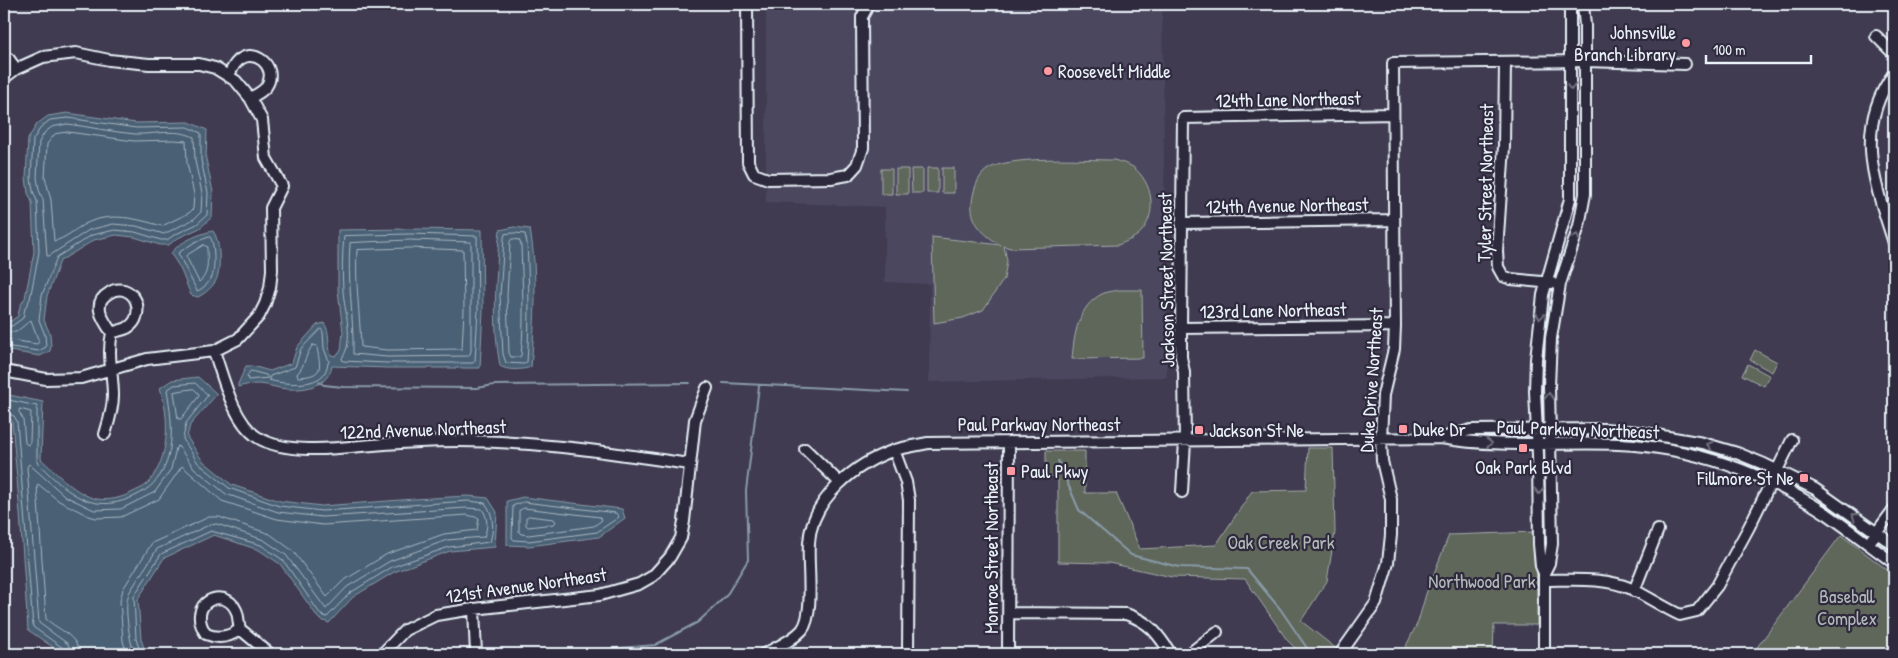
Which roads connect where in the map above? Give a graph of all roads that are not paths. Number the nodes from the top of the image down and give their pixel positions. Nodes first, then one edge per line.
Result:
1 (747, 4) edge
2 (869, 4) edge
3 (1570, 4) edge
4 (1583, 4) edge
5 (1876, 36) dead end
6 (1894, 54) edge
7 (4, 56) edge
8 (1585, 60) junction
9 (1571, 61) junction
10 (1505, 63) junction
11 (1684, 64) dead end
12 (16, 69) junction
13 (1894, 73) edge
14 (228, 76) junction
15 (5, 77) edge
16 (250, 98) junction
17 (1393, 114) junction
18 (1183, 118) joint
19 (1393, 220) junction
20 (1181, 223) junction
21 (1894, 243) edge
22 (1546, 282) junction
23 (1560, 284) junction
24 (1394, 326) junction
25 (1181, 328) junction
26 (112, 333) junction
27 (214, 351) junction
28 (111, 368) junction
29 (4, 371) edge
30 (707, 388) dead end
31 (1536, 430) junction
32 (1550, 430) junction
33 (105, 434) dead end
34 (1441, 438) junction
35 (1381, 439) junction
36 (1792, 440) dead end
37 (1185, 441) junction
38 (1009, 442) junction
39 (1537, 443) junction
40 (1551, 444) junction
41 (806, 449) dead end
42 (894, 450) junction
43 (689, 464) junction
44 (1778, 470) junction
45 (1771, 482) junction
46 (840, 483) junction
47 (1182, 492) dead end
48 (1894, 509) edge
49 (1658, 530) dead end
50 (1877, 532) junction
51 (1868, 544) junction
52 (1894, 545) edge
53 (1894, 563) edge
54 (1544, 576) junction
55 (1634, 591) junction
56 (474, 609) junction
57 (1009, 613) junction
58 (240, 629) junction
59 (1217, 632) dead end
60 (270, 654) edge
61 (382, 654) edge
62 (476, 654) edge
63 (764, 654) edge
64 (908, 654) edge
65 (1008, 654) edge
66 (1171, 654) edge
67 (1189, 654) edge
68 (1340, 654) edge
69 (1544, 654) edge

1 - 2 street
3 - 9 street
4 - 8 street
5 - 6 street
7 - 12 street
8 - 9 street
8 - 11 street
23 -> 8 street
9 - 10 street
9 -> 22 street
10 - 17 street, Duke Drive Northeast
10 - 22 street, Tyler Street Northeast
12 - 14 street
12 - 15 street
13 - 21 street
14 - 16 street
14 - 16 street
16 - 27 street
17 - 18 street, 124th Lane Northeast
17 - 19 street, Duke Drive Northeast
18 - 20 street, Jackson Street Northeast
19 - 20 street, 124th Avenue Northeast
19 - 24 street, Duke Drive Northeast
20 - 25 street, Jackson Street Northeast
22 - 23 street, Tyler Street Northeast
22 -> 31 street
32 -> 23 street
24 - 25 street, 123rd Lane Northeast
24 - 35 street, Duke Drive Northeast
25 - 37 street, Jackson Street Northeast
26 - 26 street
26 - 28 street
27 - 28 street
27 - 43 street, 122nd Avenue Northeast
28 - 29 street
28 - 33 street
30 - 43 street, 121st Avenue Northeast
31 - 32 street, Paul Parkway Northeast
31 - 34 street, Paul Parkway Northeast
31 - 39 street
32 - 40 street
44 -> 32 street, Paul Parkway Northeast
34 - 35 street, Paul Parkway Northeast
34 -> 39 street, Paul Parkway Northeast
35 - 37 street, Paul Parkway Northeast
35 - 68 street, Duke Drive Northeast
36 - 44 street
37 - 38 street, Paul Parkway Northeast
37 - 47 street
38 - 42 street, Paul Parkway Northeast
38 - 57 street, Monroe Street Northeast
39 - 40 street, Paul Parkway Northeast
39 -> 54 street
40 - 45 street, Paul Parkway Northeast
40 - 54 street
41 - 46 street
42 - 46 street, Paul Parkway Northeast
42 - 64 street
43 - 56 street, 121st Avenue Northeast
44 - 45 street
50 -> 44 street, Paul Parkway Northeast
45 - 51 street, Paul Parkway Northeast
45 - 55 street
46 - 63 street, Paul Parkway Northeast
48 - 50 street
49 - 55 street
50 - 51 street
50 - 52 street, Paul Parkway Northeast
51 - 53 street, Paul Parkway Northeast
54 - 55 street
54 - 69 street
56 - 61 street, 121st Avenue Northeast
56 - 62 street
57 - 65 street, Monroe Street Northeast
57 - 66 street
58 - 58 street
58 - 60 street
59 - 67 street

